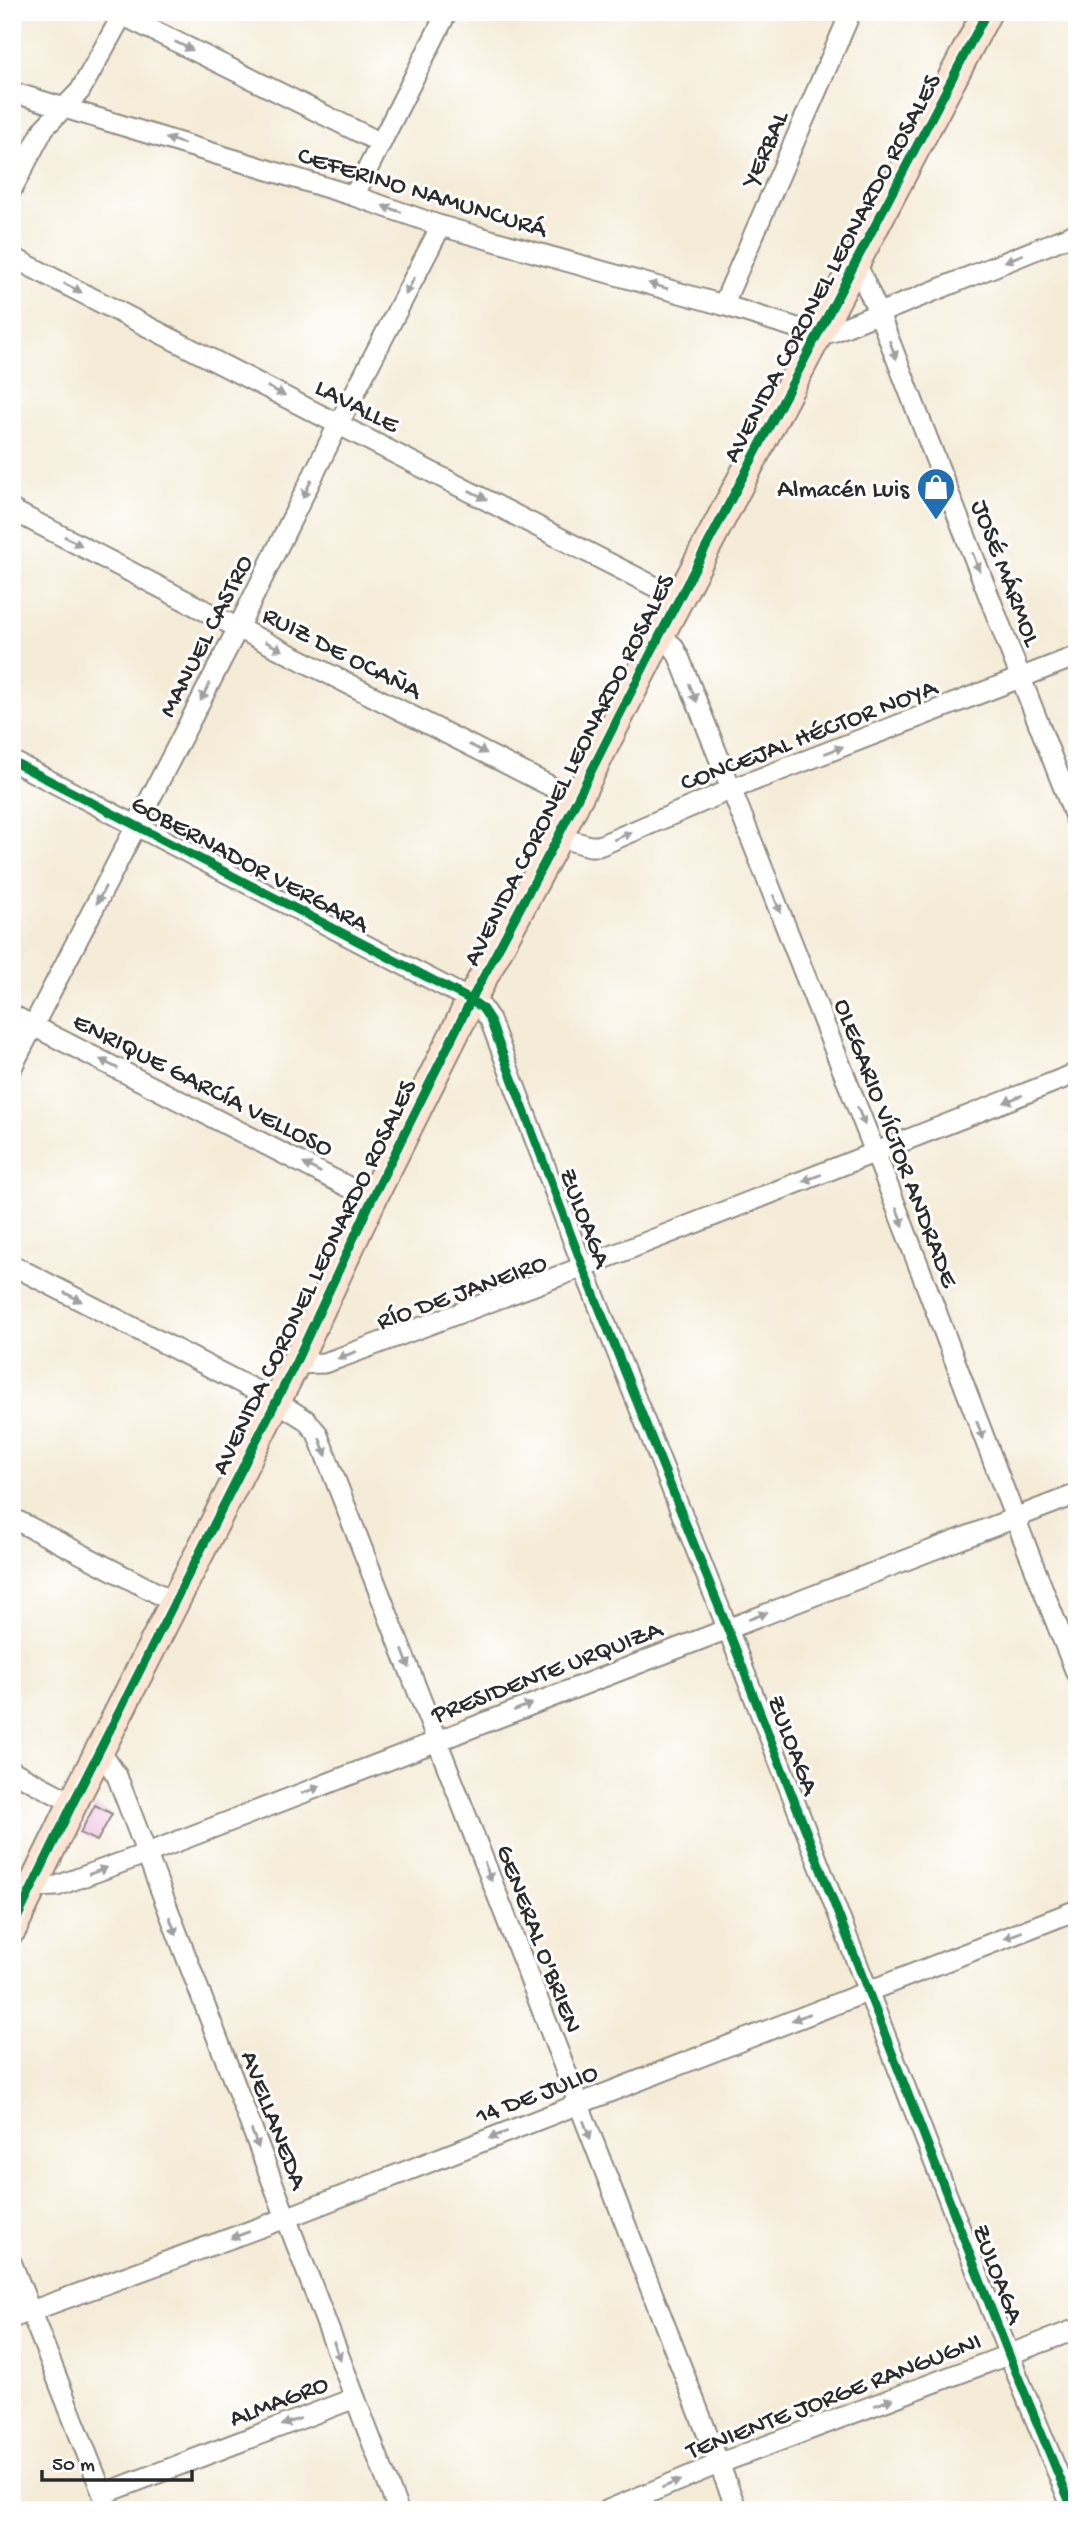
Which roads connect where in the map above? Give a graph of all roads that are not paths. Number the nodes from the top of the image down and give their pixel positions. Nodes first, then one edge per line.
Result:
1 (447, 12) edge
2 (851, 12) edge
3 (987, 12) edge
4 (121, 13) edge
5 (12, 92) edge
6 (62, 107) junction
7 (381, 143) junction
8 (12, 189) edge
9 (354, 196) junction
10 (442, 226) junction
11 (1077, 233) edge
12 (12, 257) edge
13 (856, 265) junction
14 (723, 304) junction
15 (879, 314) junction
16 (820, 335) junction
17 (339, 423) junction
18 (12, 510) edge
19 (679, 599) junction
20 (238, 628) junction
21 (660, 635) junction
22 (1077, 656) edge
23 (1021, 679) junction
24 (12, 761) edge
25 (732, 789) junction
26 (576, 799) junction
27 (1077, 821) edge
28 (136, 826) junction
29 (558, 837) junction
30 (471, 1000) junction
31 (12, 1014) edge
32 (34, 1026) junction
33 (12, 1067) edge
34 (1077, 1073) edge
35 (876, 1153) junction
36 (372, 1199) junction
37 (12, 1265) edge
38 (583, 1267) junction
39 (295, 1364) junction
40 (276, 1401) junction
41 (1077, 1494) edge
42 (12, 1518) edge
43 (1013, 1518) junction
44 (176, 1603) junction
45 (727, 1627) junction
46 (1077, 1675) edge
47 (437, 1741) junction
48 (100, 1751) junction
49 (12, 1771) edge
50 (73, 1803) junction
51 (145, 1854) junction
52 (33, 1886) junction
53 (1077, 1910) edge
54 (12, 1929) edge
55 (867, 1992) junction
56 (577, 2104) junction
57 (286, 2218) junction
58 (12, 2264) edge
59 (21, 2315) edge
60 (1077, 2329) edge
61 (1009, 2355) junction
62 (355, 2398) junction
63 (718, 2464) junction
64 (106, 2502) edge
65 (398, 2510) edge
66 (608, 2510) edge
67 (737, 2510) edge
68 (1073, 2510) edge

1 - 7 street
2 - 14 street, YERBAL
3 - 13 street, AVENIDA CORONEL LEONARDO ROSALES
4 - 6 street
4 -> 7 street
5 - 6 street, CEFERINO NAMUNCURÁ
6 - 8 street
9 -> 6 street, CEFERINO NAMUNCURÁ
7 - 9 street
10 -> 9 street, CEFERINO NAMUNCURÁ
14 -> 10 street, CEFERINO NAMUNCURÁ
10 -> 17 street, MANUEL CASTRO
11 -> 15 street
12 -> 17 street, LAVALLE
13 - 15 street, JOSÉ MÁRMOL
13 - 16 street, AVENIDA CORONEL LEONARDO ROSALES
14 - 16 street, CEFERINO NAMUNCURÁ
15 - 16 street
15 -> 23 street, JOSÉ MÁRMOL
16 - 19 street, AVENIDA CORONEL LEONARDO ROSALES
17 -> 19 street, LAVALLE
17 -> 20 street, MANUEL CASTRO
18 -> 20 street, RUIZ DE OCAÑA
19 - 21 street, AVENIDA CORONEL LEONARDO ROSALES
20 -> 26 street, RUIZ DE OCAÑA
20 -> 28 street, MANUEL CASTRO
21 -> 25 street, OLEGARIO VÍCTOR ANDRADE
21 - 26 street, AVENIDA CORONEL LEONARDO ROSALES
22 - 23 street, CONCEJAL HÉCTOR NOYA
25 -> 23 street, CONCEJAL HÉCTOR NOYA
23 - 27 street, JOSÉ MÁRMOL
24 - 28 street, GOBERNADOR VERGARA
29 -> 25 street, CONCEJAL HÉCTOR NOYA
25 -> 35 street, OLEGARIO VÍCTOR ANDRADE
26 - 29 street, AVENIDA CORONEL LEONARDO ROSALES
28 - 30 street, GOBERNADOR VERGARA
28 -> 32 street, MANUEL CASTRO
29 - 30 street, AVENIDA CORONEL LEONARDO ROSALES
30 - 36 street, AVENIDA CORONEL LEONARDO ROSALES
30 - 38 street, ZULOAGA
31 - 32 street, ENRIQUE GARCÍA VELLOSO
32 - 33 street, MANUEL CASTRO
36 -> 32 street, ENRIQUE GARCÍA VELLOSO
34 -> 35 street, RÍO DE JANEIRO
35 -> 38 street, RÍO DE JANEIRO
35 -> 43 street, OLEGARIO VÍCTOR ANDRADE
36 - 39 street, AVENIDA CORONEL LEONARDO ROSALES
37 -> 40 street, GENERAL O'BRIEN
38 -> 39 street, RÍO DE JANEIRO
38 - 45 street, ZULOAGA
39 - 40 street, AVENIDA CORONEL LEONARDO ROSALES
40 - 44 street, AVENIDA CORONEL LEONARDO ROSALES
40 -> 47 street, GENERAL O'BRIEN
41 - 43 street, PRESIDENTE URQUIZA
42 - 44 street
45 -> 43 street, PRESIDENTE URQUIZA
43 - 46 street, OLEGARIO VÍCTOR ANDRADE
44 - 48 street, AVENIDA CORONEL LEONARDO ROSALES
47 -> 45 street, PRESIDENTE URQUIZA
45 - 55 street, ZULOAGA
51 -> 47 street, PRESIDENTE URQUIZA
47 -> 56 street, GENERAL O'BRIEN
48 - 50 street, AVENIDA CORONEL LEONARDO ROSALES
48 - 51 street, AVELLANEDA
49 - 50 street
50 - 52 street, AVENIDA CORONEL LEONARDO ROSALES
52 -> 51 street, PRESIDENTE URQUIZA
51 -> 57 street, AVELLANEDA
52 - 54 street, AVENIDA CORONEL LEONARDO ROSALES
53 -> 55 street, 14 DE JULIO
55 -> 56 street, 14 DE JULIO
55 - 61 street, ZULOAGA
56 -> 57 street, 14 DE JULIO
56 -> 63 street, GENERAL O'BRIEN
57 -> 59 street, 14 DE JULIO
57 -> 62 street, AVELLANEDA
58 - 59 street
59 - 64 street
60 - 61 street, TENIENTE JORGE RANGUGNI
63 -> 61 street, TENIENTE JORGE RANGUGNI
61 - 68 street, ZULOAGA
62 -> 64 street, ALMAGRO
62 - 65 street, AVELLANEDA
66 -> 63 street, TENIENTE JORGE RANGUGNI
63 - 67 street, GENERAL O'BRIEN

